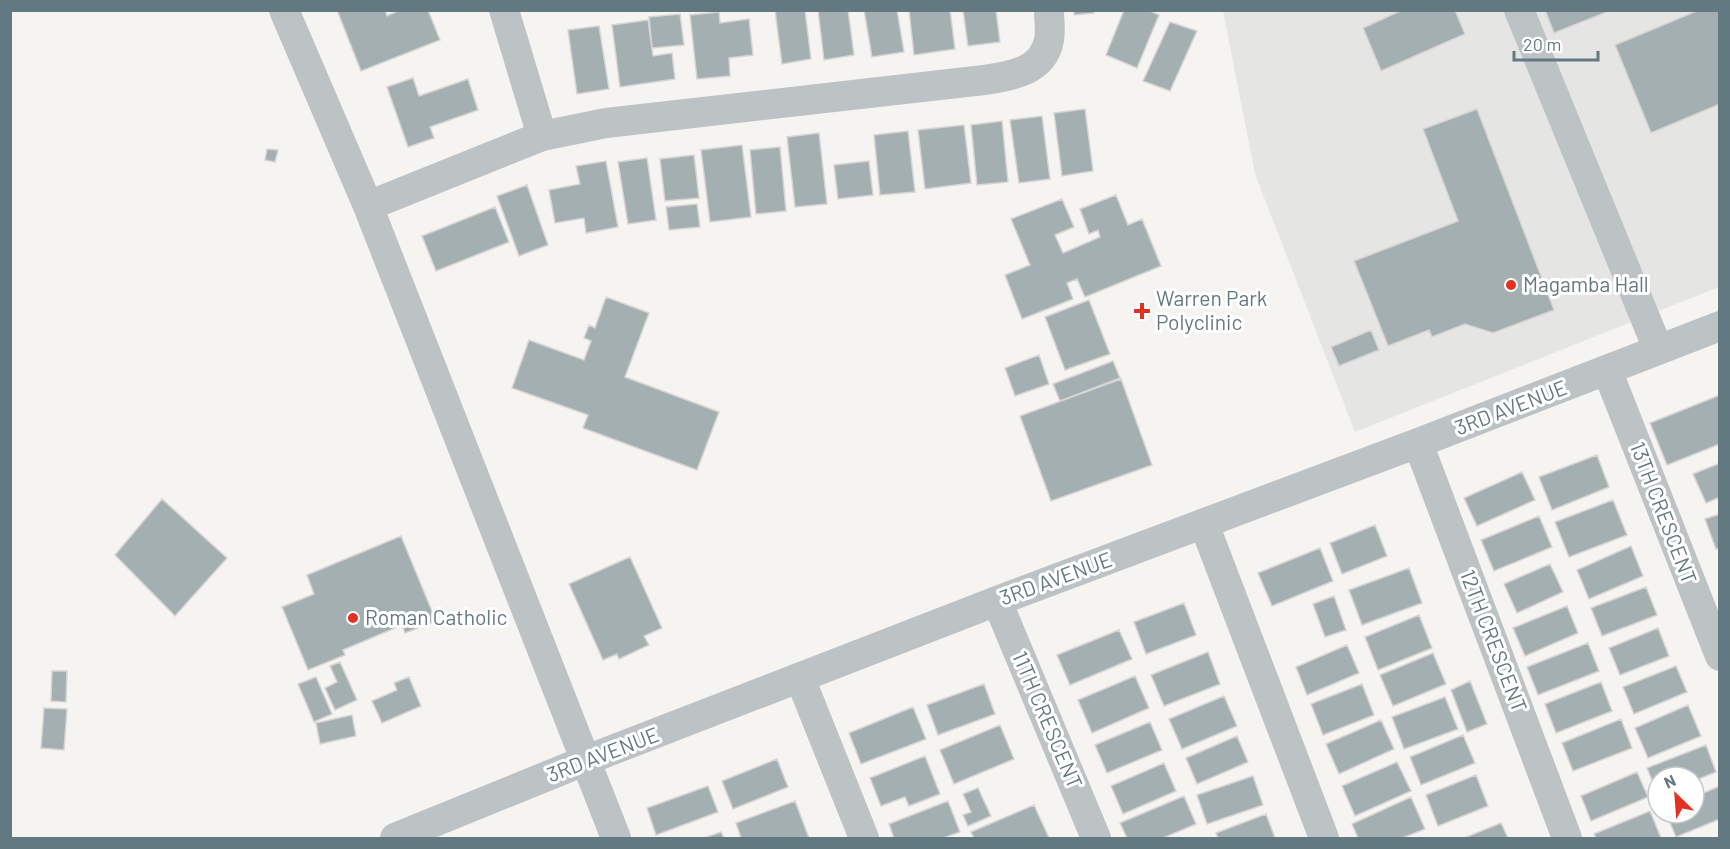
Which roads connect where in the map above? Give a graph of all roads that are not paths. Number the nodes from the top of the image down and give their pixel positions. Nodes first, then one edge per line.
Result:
1 (284, 10) edge
2 (504, 10) edge
3 (1049, 10) edge
4 (1519, 10) edge
5 (542, 136) junction
6 (368, 206) junction
7 (1719, 326) edge
8 (1658, 349) junction
9 (1607, 370) junction
10 (1418, 444) junction
11 (1204, 524) junction
12 (998, 601) junction
13 (1719, 656) edge
14 (800, 678) junction
15 (584, 761) junction
16 (399, 838) edge
17 (616, 838) edge
18 (864, 838) edge
19 (1096, 838) edge
20 (1324, 838) edge
21 (1567, 838) edge

1 - 6 street
2 - 5 street
3 - 5 street
4 - 8 street
5 - 6 street
6 - 15 street
7 - 8 street, 3RD AVENUE
8 - 9 street, 3RD AVENUE
9 - 10 street, 3RD AVENUE
9 - 13 street, 13TH CRESCENT
10 - 11 street, 3RD AVENUE
10 - 21 street, 12TH CRESCENT
11 - 12 street, 3RD AVENUE
11 - 20 street
12 - 14 street, 3RD AVENUE
12 - 19 street, 11TH CRESCENT
14 - 15 street, 3RD AVENUE
14 - 18 street
15 - 16 street, 3RD AVENUE
15 - 17 street

